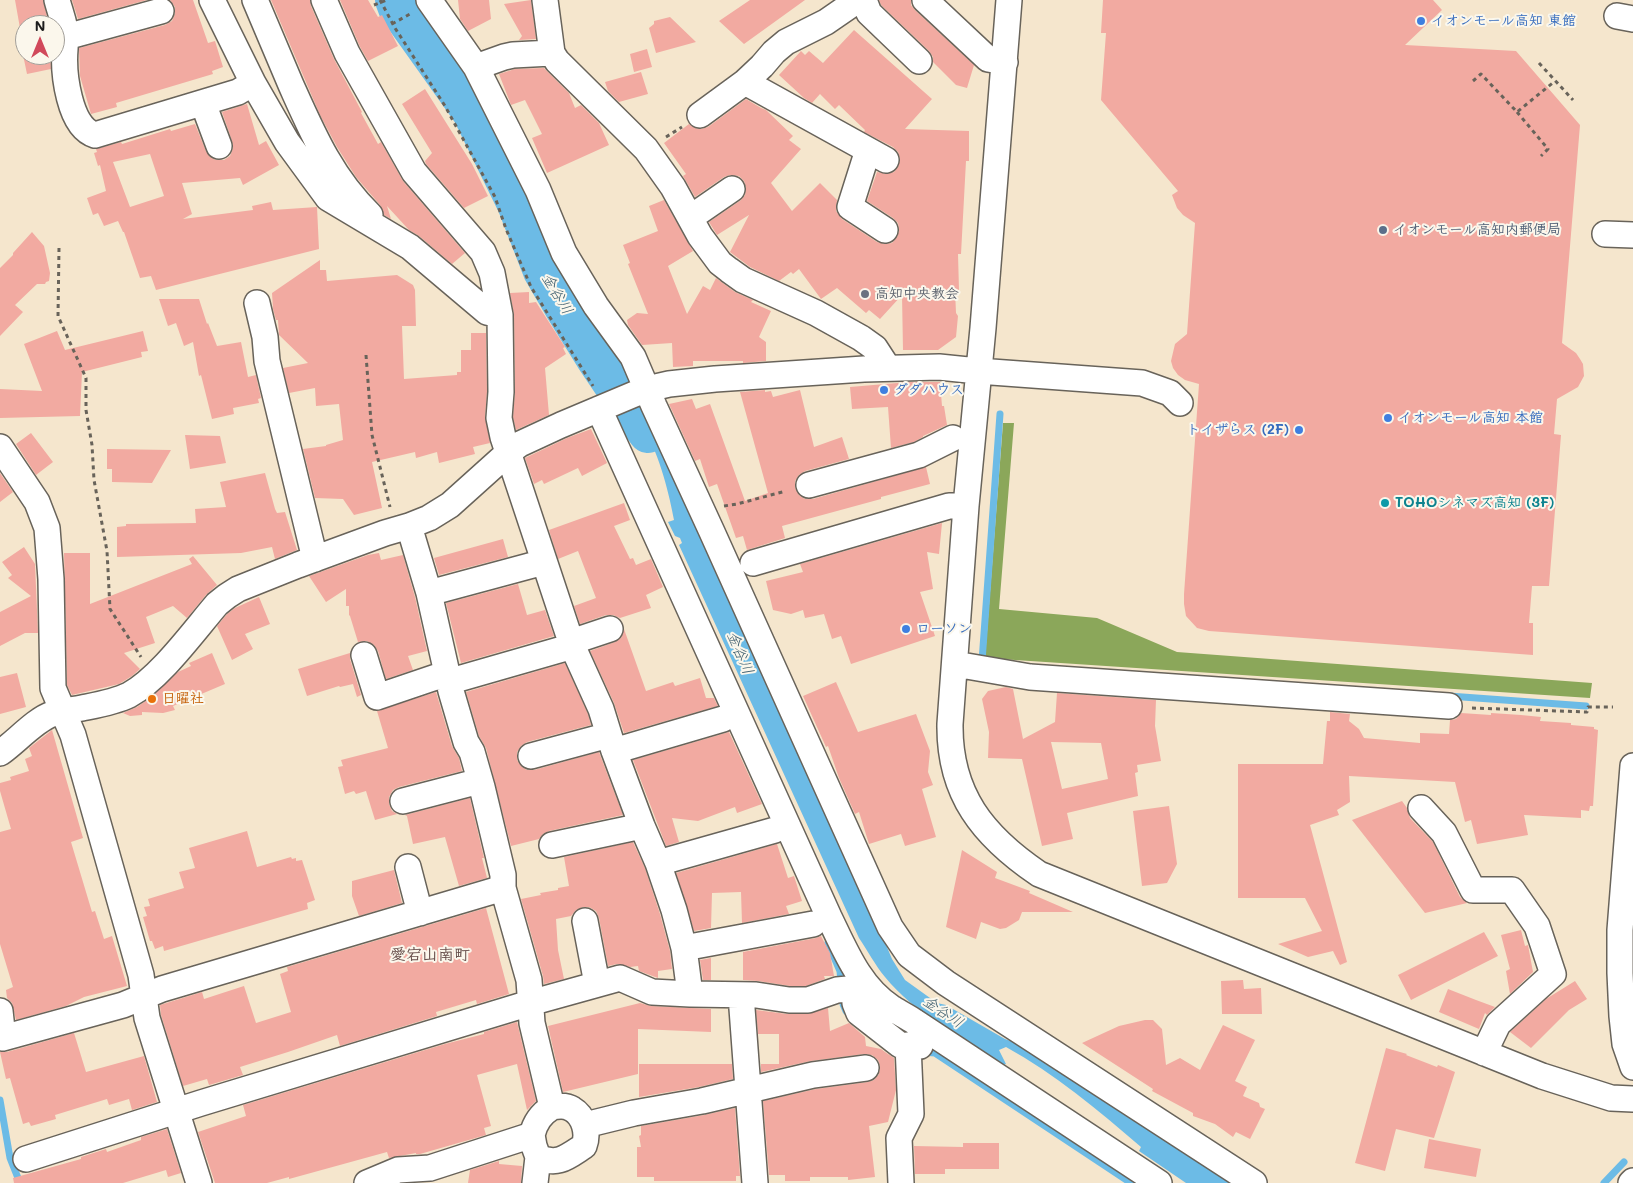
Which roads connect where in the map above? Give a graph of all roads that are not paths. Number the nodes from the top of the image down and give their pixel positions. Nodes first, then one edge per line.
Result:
1 (57, 0) edge
2 (212, 0) edge
3 (255, 0) edge
4 (324, 0) edge
5 (429, 0) edge
6 (545, 0) edge
7 (858, 0) edge
8 (864, 0) edge
9 (925, 0) edge
10 (1009, 0) edge
11 (161, 11) dead end
12 (66, 37) junction
13 (552, 53) junction
14 (919, 61) dead end
15 (1005, 62) junction
16 (476, 67) junction
17 (745, 82) junction
18 (253, 83) junction
19 (203, 103) junction
20 (700, 115) road end
21 (220, 146) dead end
22 (732, 189) dead end
23 (690, 218) junction
24 (885, 230) dead end
25 (388, 233) junction
26 (1605, 234) dead end
27 (1633, 235) edge
28 (257, 303) dead end
29 (500, 315) junction
30 (888, 368) junction
31 (978, 372) junction
32 (642, 391) junction
33 (1180, 403) dead end
34 (603, 407) junction
35 (953, 438) dead end
36 (0, 447) edge
37 (508, 452) junction
38 (809, 485) road end
39 (966, 506) junction
40 (402, 528) junction
41 (315, 559) junction
42 (544, 562) junction
43 (753, 563) dead end
44 (429, 593) junction
45 (610, 629) dead end
46 (572, 645) junction
47 (364, 655) dead end
48 (955, 664) junction
49 (448, 677) junction
50 (1449, 706) road end
51 (62, 711) junction
52 (723, 719) dead end
53 (612, 743) junction
54 (0, 753) edge
55 (531, 756) dead end
56 (1633, 766) edge
57 (480, 781) junction
58 (403, 801) dead end
59 (1421, 808) dead end
60 (642, 826) junction
61 (776, 830) dead end
62 (552, 845) dead end
63 (658, 863) junction
64 (408, 866) dead end
65 (503, 888) junction
66 (420, 913) junction
67 (585, 921) dead end
68 (813, 924) dead end
69 (684, 948) junction
70 (597, 984) junction
71 (842, 990) junction
72 (690, 994) junction
73 (741, 995) junction
74 (144, 997) junction
75 (530, 1003) junction
76 (0, 1011) edge
77 (916, 1022) junction
78 (1484, 1053) junction
79 (1633, 1067) edge
80 (866, 1068) dead end
81 (749, 1089) junction
82 (1633, 1099) edge
83 (552, 1107) junction
84 (177, 1112) junction
85 (585, 1125) junction
86 (535, 1146) junction
87 (26, 1159) dead end
88 (199, 1183) edge
89 (367, 1183) edge
90 (535, 1183) edge
91 (755, 1183) edge
92 (901, 1183) edge
93 (1159, 1183) edge
94 (1254, 1183) edge

1 - 12 street
2 - 18 street
3 - 25 street
4 - 29 street
5 - 16 street
6 - 13 street
7 - 17 street
8 - 14 street
9 - 15 street
10 - 15 street
11 - 12 street
12 - 19 street
13 - 16 street
13 - 23 street
15 - 31 street
16 - 32 street
17 - 20 street
17 - 24 street
18 - 19 street
18 - 25 street
19 - 21 street
22 - 23 street
23 - 30 street
25 - 29 street
26 - 27 street
28 - 41 street
29 - 37 street
30 - 31 street
30 - 32 street
31 - 33 street
31 - 39 street
32 - 34 street
32 - 94 street
34 - 37 street
34 - 77 street
35 - 38 street
36 - 51 street
37 - 40 street
37 - 42 street
39 - 43 street
39 - 48 street
40 - 41 street
40 - 44 street
41 - 51 street
42 - 44 street
42 - 46 street
44 - 49 street
45 - 46 street
46 - 49 street
46 - 53 street
47 - 49 street
48 - 50 street
48 - 78 street
49 - 57 street
51 - 54 street
51 - 74 street
52 - 53 street
53 - 55 street
53 - 60 street
56 - 79 street
57 - 58 street
57 - 65 street
59 - 78 street
60 - 62 street
60 - 63 street
61 - 63 street
63 - 69 street
64 - 66 street
65 - 66 street
65 - 75 street
66 - 74 street
67 - 70 street
68 - 69 street
69 - 72 street
70 - 72 street
70 - 75 street
71 - 73 street
71 - 77 street
71 - 92 street
72 - 73 street
73 - 81 street
74 - 76 street
74 - 84 street
75 - 83 street
75 - 84 street
77 - 93 street
78 - 82 street
80 - 81 street
81 - 85 street
81 - 91 street
83 - 85 street
83 - 86 street
84 - 87 street
84 - 88 street
85 - 86 street
86 - 89 street
86 - 90 street

